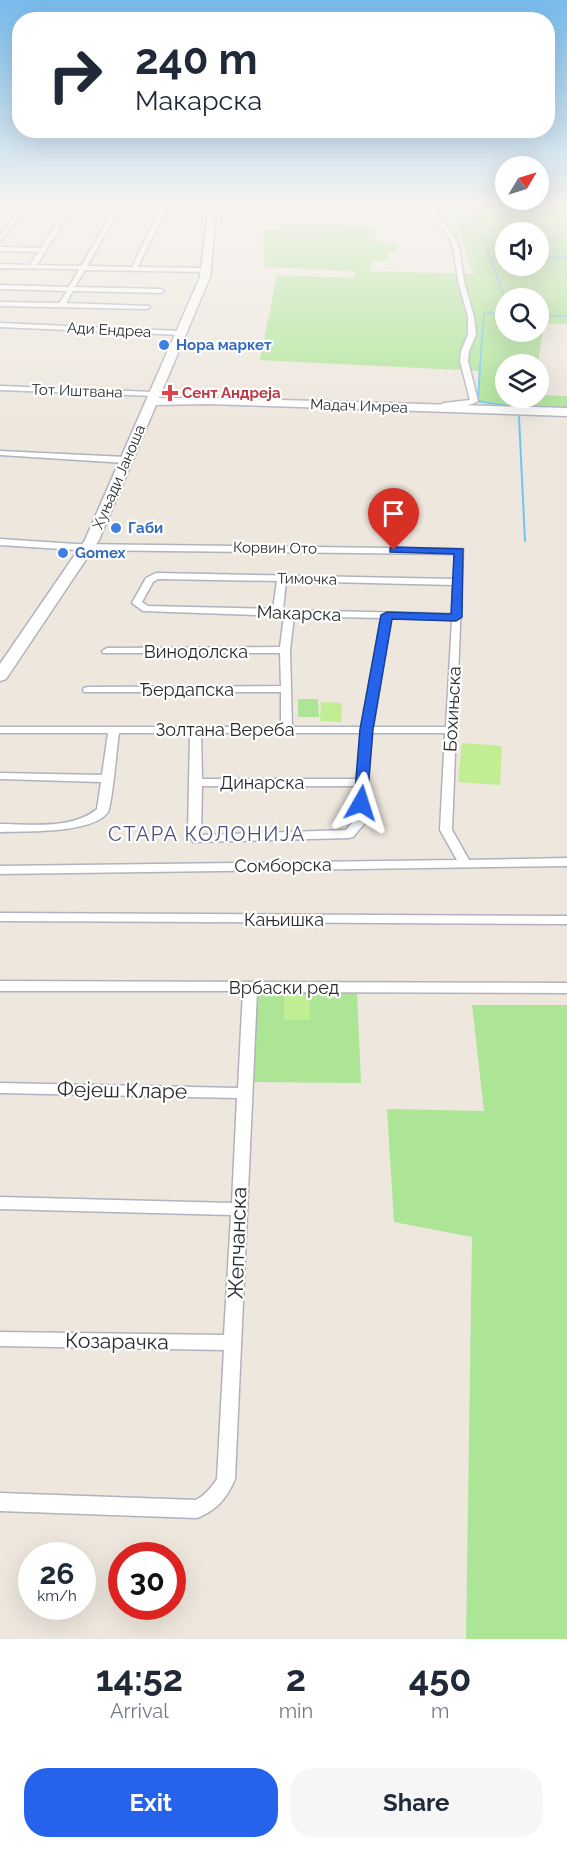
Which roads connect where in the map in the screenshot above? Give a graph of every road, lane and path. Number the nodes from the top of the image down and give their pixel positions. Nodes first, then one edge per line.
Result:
1 (76, 279) edge
2 (203, 279) edge
3 (461, 279) edge
4 (0, 286) edge
5 (71, 288) junction
6 (161, 291) dead end
7 (0, 304) edge
8 (61, 306) junction
9 (147, 308) dead end
10 (0, 325) edge
11 (181, 333) junction
12 (0, 388) edge
13 (152, 398) junction
14 (425, 408) junction
15 (567, 412) edge
16 (0, 453) edge
17 (126, 460) junction
18 (0, 542) edge
19 (90, 546) junction
20 (460, 551) joint
21 (282, 579) junction
22 (458, 582) junction
23 (143, 608) joint
24 (283, 613) junction
25 (387, 615) junction
26 (456, 617) junction
27 (285, 650) junction
28 (107, 651) dead end
29 (0, 676) edge
30 (286, 689) junction
31 (88, 690) dead end
32 (287, 729) junction
33 (367, 729) junction
34 (0, 730) edge
35 (114, 730) junction
36 (195, 730) junction
37 (450, 730) junction
38 (2, 776) dead end
39 (107, 778) junction
40 (363, 782) junction
41 (196, 783) junction
42 (0, 828) edge
43 (567, 862) edge
44 (465, 863) junction
45 (0, 870) edge
46 (0, 917) edge
47 (567, 920) edge
48 (0, 986) edge
49 (250, 987) junction
50 (567, 988) edge
51 (0, 1088) edge
52 (243, 1093) junction
53 (0, 1203) edge
54 (239, 1209) junction
55 (0, 1339) edge
56 (233, 1343) junction
57 (0, 1502) edge

1 - 5 street
2 - 11 street, Хуњади Јаноша
3 - 14 street
4 - 5 street
5 - 6 street
5 - 8 street
7 - 8 street
8 - 9 street
10 - 11 street, Ади Ендреа
11 - 13 street, Хуњади Јаноша
12 - 13 street, Тот Иштвана
13 - 14 street, Мадач Имреа
13 - 17 street, Хуњади Јаноша
14 - 15 street, Мадач Имреа
16 - 17 street
17 - 19 street, Хуњади Јаноша
18 - 19 street, Корвин Ото
19 - 20 street, Корвин Ото
19 - 29 street, Хуњади Јаноша
20 - 22 street, Бохињска
21 - 22 street, Тимочка
21 - 23 street, Тимочка
21 - 24 street
22 - 26 street, Бохињска
23 - 24 street, Макарска
24 - 25 street, Макарска
24 - 27 street
25 - 26 street, Макарска
25 - 33 street
26 - 37 street, Бохињска
27 - 28 street, Винодолска
27 - 30 street
30 - 31 street, Ђердапска
30 - 32 street
32 - 33 street, Золтана Вереба
32 - 36 street, Золтана Вереба
33 - 37 street, Золтана Вереба
33 - 40 street
34 - 35 street, Золтана Вереба
35 - 36 street, Золтана Вереба
35 - 39 street
36 - 41 street
37 - 44 street, Бохињска
38 - 39 street
39 - 42 street
40 - 41 street, Динарска
40 - 41 street
43 - 44 street, Сомборска
44 - 45 street, Сомборска
46 - 47 street, Кањишка
48 - 49 street, Врбаски ред
49 - 50 street, Врбаски ред
49 - 52 street, Жепчанска
51 - 52 street, Фејеш Кларе
52 - 54 street, Жепчанска
53 - 54 street
54 - 56 street, Жепчанска
55 - 56 street, Козарачка
56 - 57 street, Жепчанска

